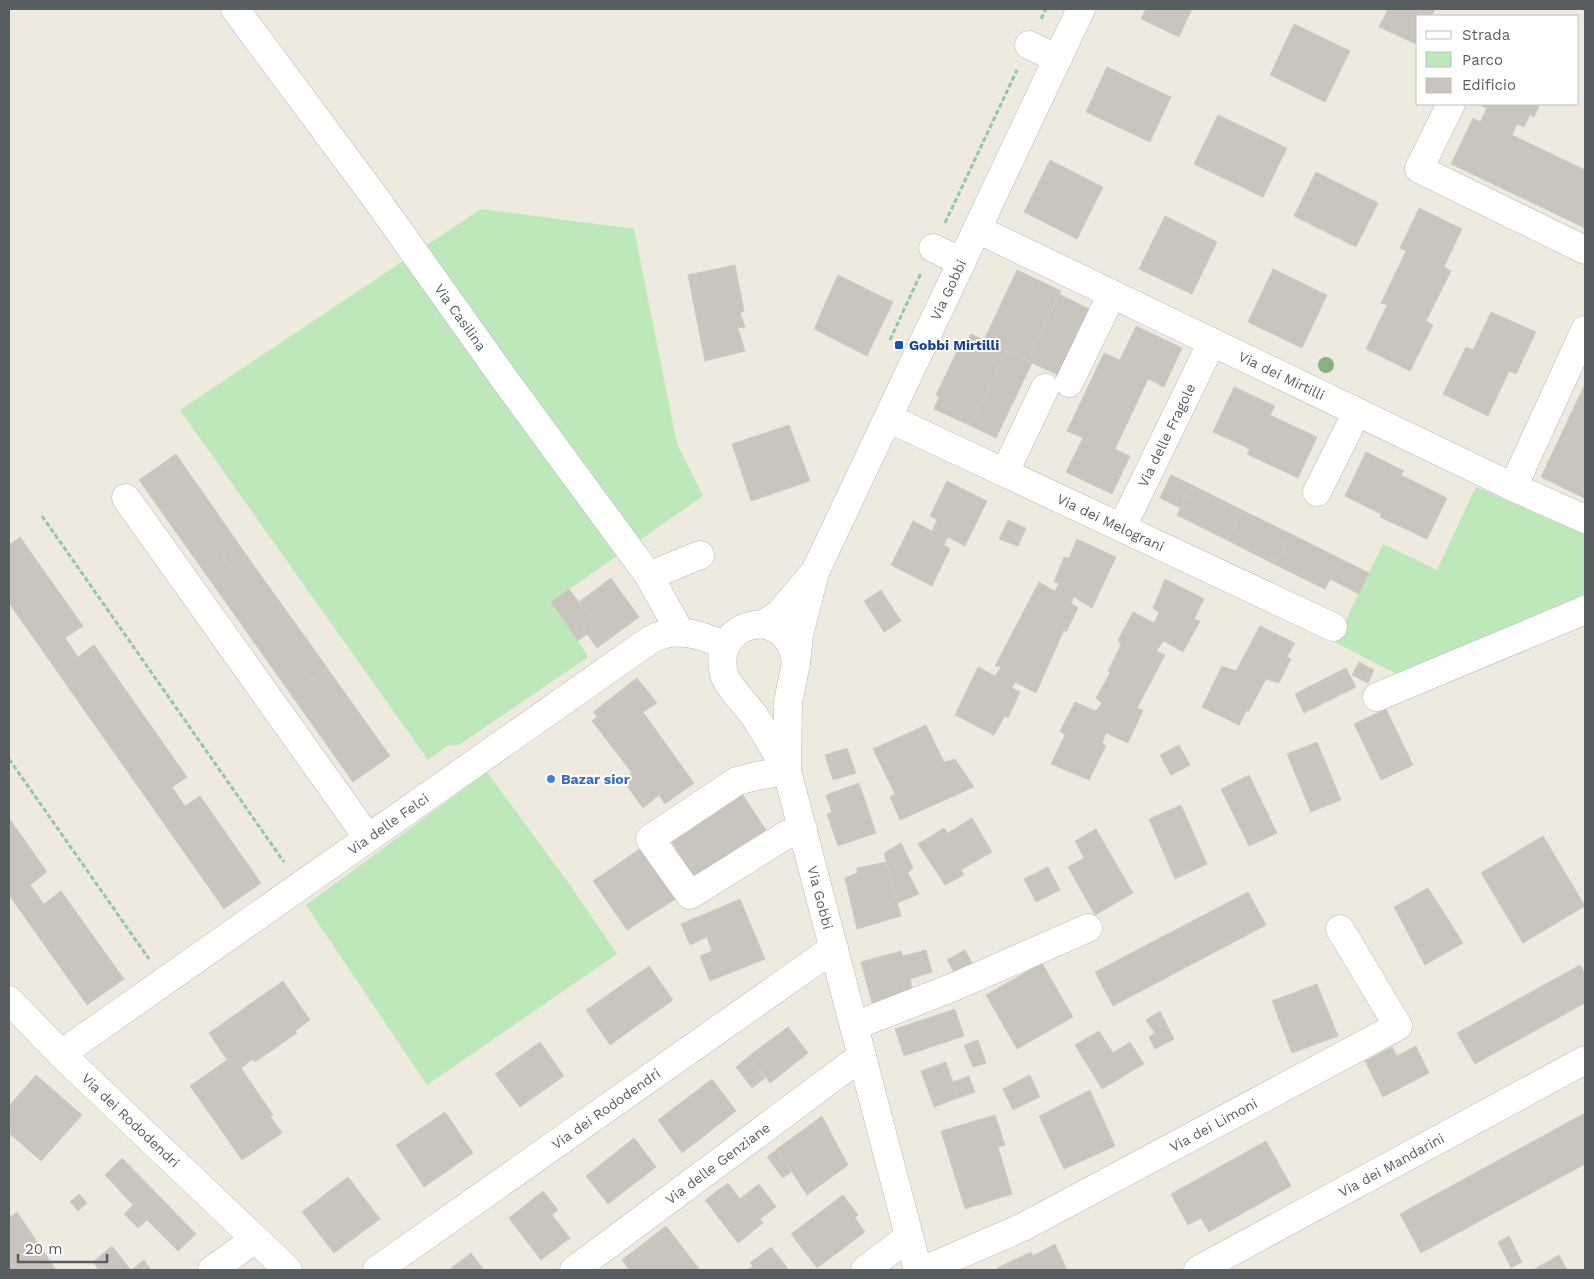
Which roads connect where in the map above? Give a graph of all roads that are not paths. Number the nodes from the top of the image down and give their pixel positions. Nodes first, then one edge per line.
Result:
1 (235, 9) edge
2 (1082, 9) edge
3 (1029, 45) road end
4 (1058, 59) junction
5 (1450, 105) edge
6 (977, 229) junction
7 (933, 248) road end
8 (1585, 250) edge
9 (962, 262) junction
10 (1112, 294) junction
11 (1585, 330) edge
12 (1212, 342) junction
13 (1357, 412) junction
14 (888, 418) junction
15 (1005, 472) junction
16 (1513, 487) junction
17 (1317, 492) dead end
18 (126, 498) dead end
19 (1585, 519) edge
20 (1122, 528) junction
21 (700, 556) dead end
22 (815, 572) junction
23 (649, 576) junction
24 (1585, 610) edge
25 (764, 624) junction
26 (1333, 627) dead end
27 (680, 632) junction
28 (725, 646) junction
29 (794, 670) junction
30 (734, 689) junction
31 (1377, 697) dead end
32 (787, 771) junction
33 (803, 829) junction
34 (368, 838) junction
35 (1088, 928) dead end
36 (1340, 930) dead end
37 (834, 948) junction
38 (9, 1000) edge
39 (854, 1026) junction
40 (61, 1054) junction
41 (862, 1056) junction
42 (1585, 1060) edge
43 (908, 1237) junction
44 (255, 1239) junction
45 (212, 1270) edge
46 (288, 1270) edge
47 (377, 1270) edge
48 (574, 1270) edge
49 (865, 1270) edge
50 (918, 1270) edge
51 (924, 1270) edge
52 (1198, 1270) edge

1 - 23 street, Via Casilina
2 - 4 street, Via Gobbi
3 - 4 street
4 - 6 street, Via Gobbi
5 - 8 street
6 - 9 street, Via Gobbi
6 - 10 street, Via dei Mirtilli
7 - 9 street
9 - 14 street, Via Gobbi
10 - 12 street, Via dei Mirtilli
10 - 15 street
11 - 16 street
12 - 13 street, Via dei Mirtilli
12 - 20 street, Via delle Fragole
13 - 16 street, Via dei Mirtilli
13 - 17 street
14 - 15 street, Via dei Melograni
14 - 22 street, Via Gobbi
15 - 20 street, Via dei Melograni
16 - 19 street, Via dei Mirtilli
18 - 34 street
20 - 26 street, Via dei Melograni
21 - 23 street
22 - 25 street, Via Gobbi
22 - 29 street, Via Gobbi
23 - 27 street, Via Casilina
24 - 31 street
25 - 28 street, Via Gobbi
25 - 29 street, Via Gobbi
27 - 28 street, Via delle Felci
27 - 34 street, Via delle Felci
28 - 30 street, Via Gobbi
29 - 30 street
29 - 32 street, Via Gobbi
30 - 32 street, Via Gobbi
32 - 33 street, Via Gobbi
32 - 33 street
33 - 37 street, Via Gobbi
34 - 40 street, Via delle Felci
35 - 39 street
36 - 51 street, Via dei Limoni
37 - 39 street, Via Gobbi
37 - 47 street, Via dei Rododendri
38 - 40 street, Via dei Rododendri
39 - 41 street, Via Gobbi
40 - 44 street, Via dei Rododendri
41 - 43 street, Via Gobbi
41 - 48 street, Via delle Genziane
42 - 52 street, Via dei Mandarini
43 - 49 street
43 - 50 street, Via Gobbi
44 - 45 street
44 - 46 street, Via dei Rododendri

